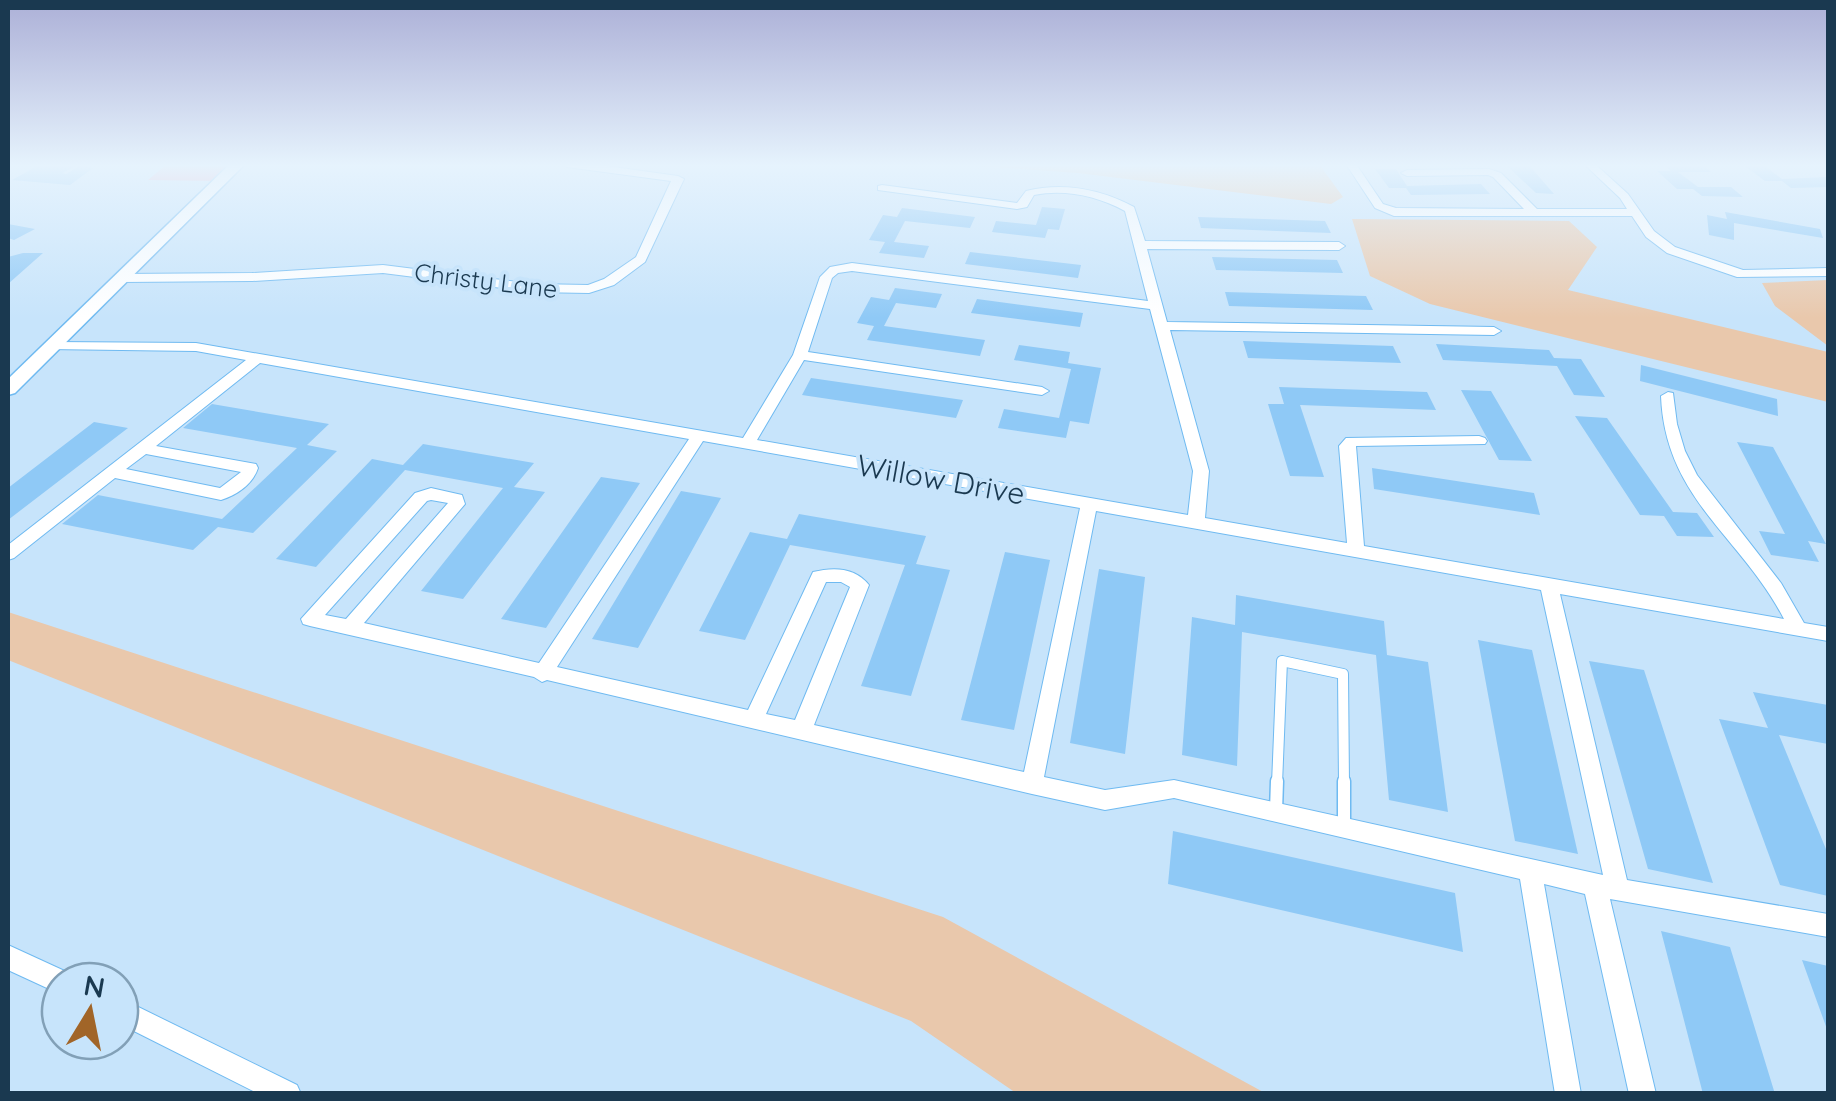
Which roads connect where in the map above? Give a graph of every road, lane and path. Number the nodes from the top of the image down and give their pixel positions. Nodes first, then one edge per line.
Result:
1 (186, 215) edge
2 (662, 215) edge
3 (1133, 215) edge
4 (1639, 215) edge
5 (1141, 245) junction
6 (1339, 246) dead end
7 (1828, 272) edge
8 (122, 278) junction
9 (1157, 306) junction
10 (1163, 326) junction
11 (1494, 331) dead end
12 (52, 346) junction
13 (800, 355) junction
14 (257, 358) junction
15 (8, 389) edge
16 (1042, 392) dead end
17 (1668, 396) dead end
18 (699, 436) junction
19 (1480, 441) dead end
20 (747, 445) junction
21 (142, 448) junction
22 (112, 472) junction
23 (1090, 505) junction
24 (1196, 523) junction
25 (1356, 551) junction
26 (8, 554) edge
27 (1549, 584) junction
28 (350, 627) junction
29 (1798, 629) junction
30 (1828, 634) edge
31 (542, 674) junction
32 (753, 721) junction
33 (800, 732) junction
34 (1032, 784) junction
35 (1276, 811) junction
36 (1344, 826) junction
37 (1530, 870) junction
38 (1606, 886) junction
39 (1828, 926) edge
40 (8, 956) edge
41 (40, 972) edge
42 (140, 1022) edge
43 (288, 1094) edge
44 (1568, 1094) edge
45 (1643, 1094) edge

1 - 8 street
2 - 8 street, Christy Lane
3 - 5 street
4 - 7 street
5 - 6 street
5 - 9 street
8 - 12 street
9 - 10 street
9 - 13 street
10 - 11 street
10 - 24 street
12 - 14 street, Willow Drive
12 - 15 street
13 - 16 street
13 - 20 street
14 - 18 street, Willow Drive
14 - 21 street
17 - 29 street
18 - 20 street, Willow Drive
18 - 31 street
19 - 25 street
20 - 23 street, Willow Drive
21 - 22 street
21 - 22 street
22 - 26 street
23 - 24 street, Willow Drive
23 - 34 street
24 - 25 street, Willow Drive
25 - 27 street, Willow Drive
27 - 29 street, Willow Drive
27 - 38 street
28 - 28 street
28 - 31 street
29 - 30 street, Willow Drive
31 - 32 street
32 - 33 street
32 - 33 street
33 - 34 street
34 - 35 street
35 - 36 street
35 - 36 lane
36 - 37 street
37 - 38 street
37 - 44 street
38 - 39 street
38 - 45 street
40 - 41 street
42 - 43 street

